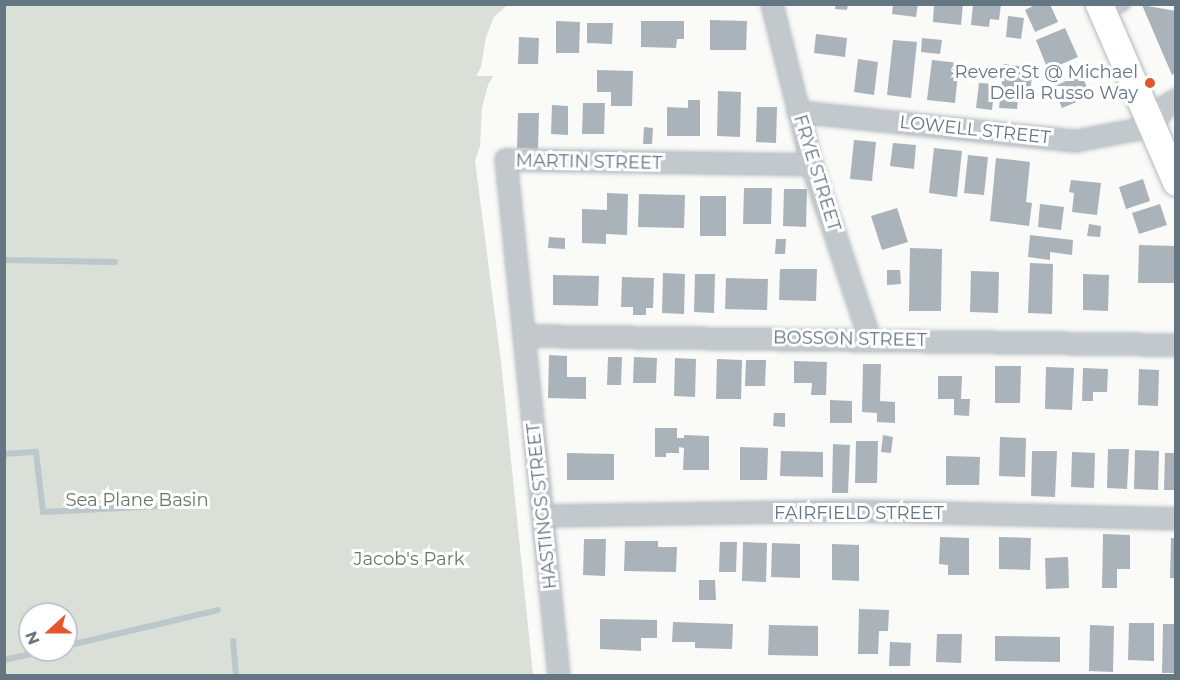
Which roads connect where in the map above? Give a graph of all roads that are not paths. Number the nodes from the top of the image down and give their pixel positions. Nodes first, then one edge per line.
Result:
1 (772, 4) edge
2 (1109, 8) edge
3 (1176, 100) edge
4 (798, 112) junction
5 (1151, 127) junction
6 (812, 165) junction
7 (1176, 182) edge
8 (525, 336) junction
9 (870, 339) junction
10 (1176, 345) edge
11 (543, 516) junction
12 (1176, 519) edge
13 (559, 675) edge

1 - 4 street, FRYE STREET
2 - 5 main road
3 - 5 street
4 - 5 street, LOWELL STREET
4 - 6 street, FRYE STREET
5 - 7 main road
6 - 8 street, MARTIN STREET
6 - 9 street, FRYE STREET
8 - 9 street, BOSSON STREET
8 - 11 street, HASTINGS STREET
9 - 10 street, BOSSON STREET
11 - 12 street, FAIRFIELD STREET
11 - 13 street, HASTINGS STREET

